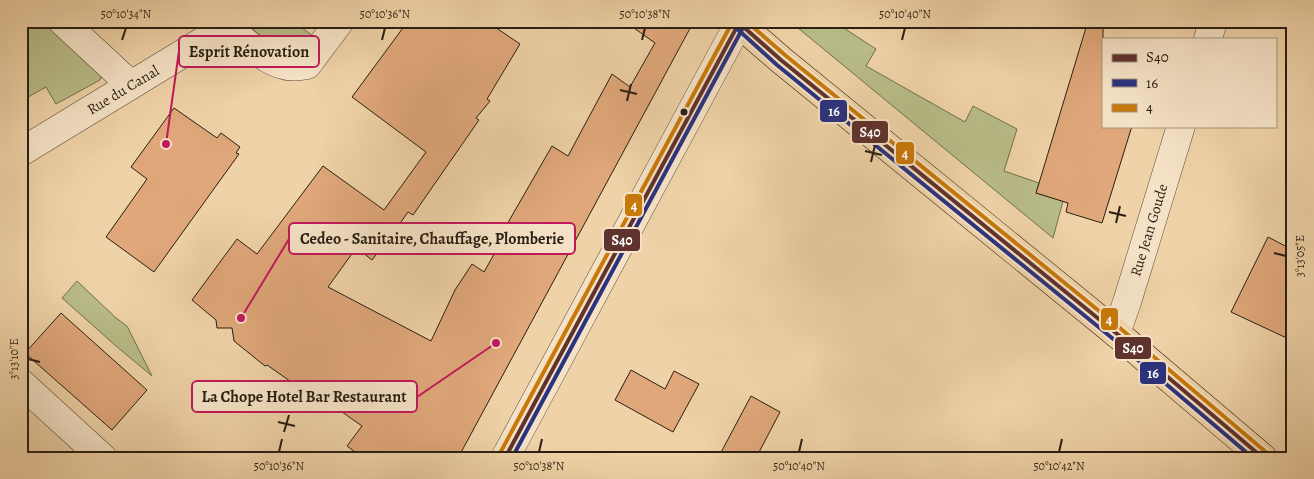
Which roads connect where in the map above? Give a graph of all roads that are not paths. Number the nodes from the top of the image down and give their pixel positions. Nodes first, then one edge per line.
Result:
1 (62, 21) edge
2 (219, 21) edge
3 (227, 21) edge
4 (340, 21) edge
5 (1213, 21) edge
6 (738, 22) edge
7 (1208, 38) edge
8 (131, 85) junction
9 (1180, 128) edge
10 (21, 152) edge
11 (1116, 333) junction
12 (21, 383) edge
13 (103, 458) edge
14 (505, 458) edge
15 (1263, 458) edge

1 - 8 street
2 - 8 street, Rue du Canal
3 - 4 street
5 - 7 street
6 - 11 main road
6 - 14 street
8 - 10 street, Rue du Canal
9 - 11 street, Rue Jean Goude
11 - 15 main road
12 - 13 street

